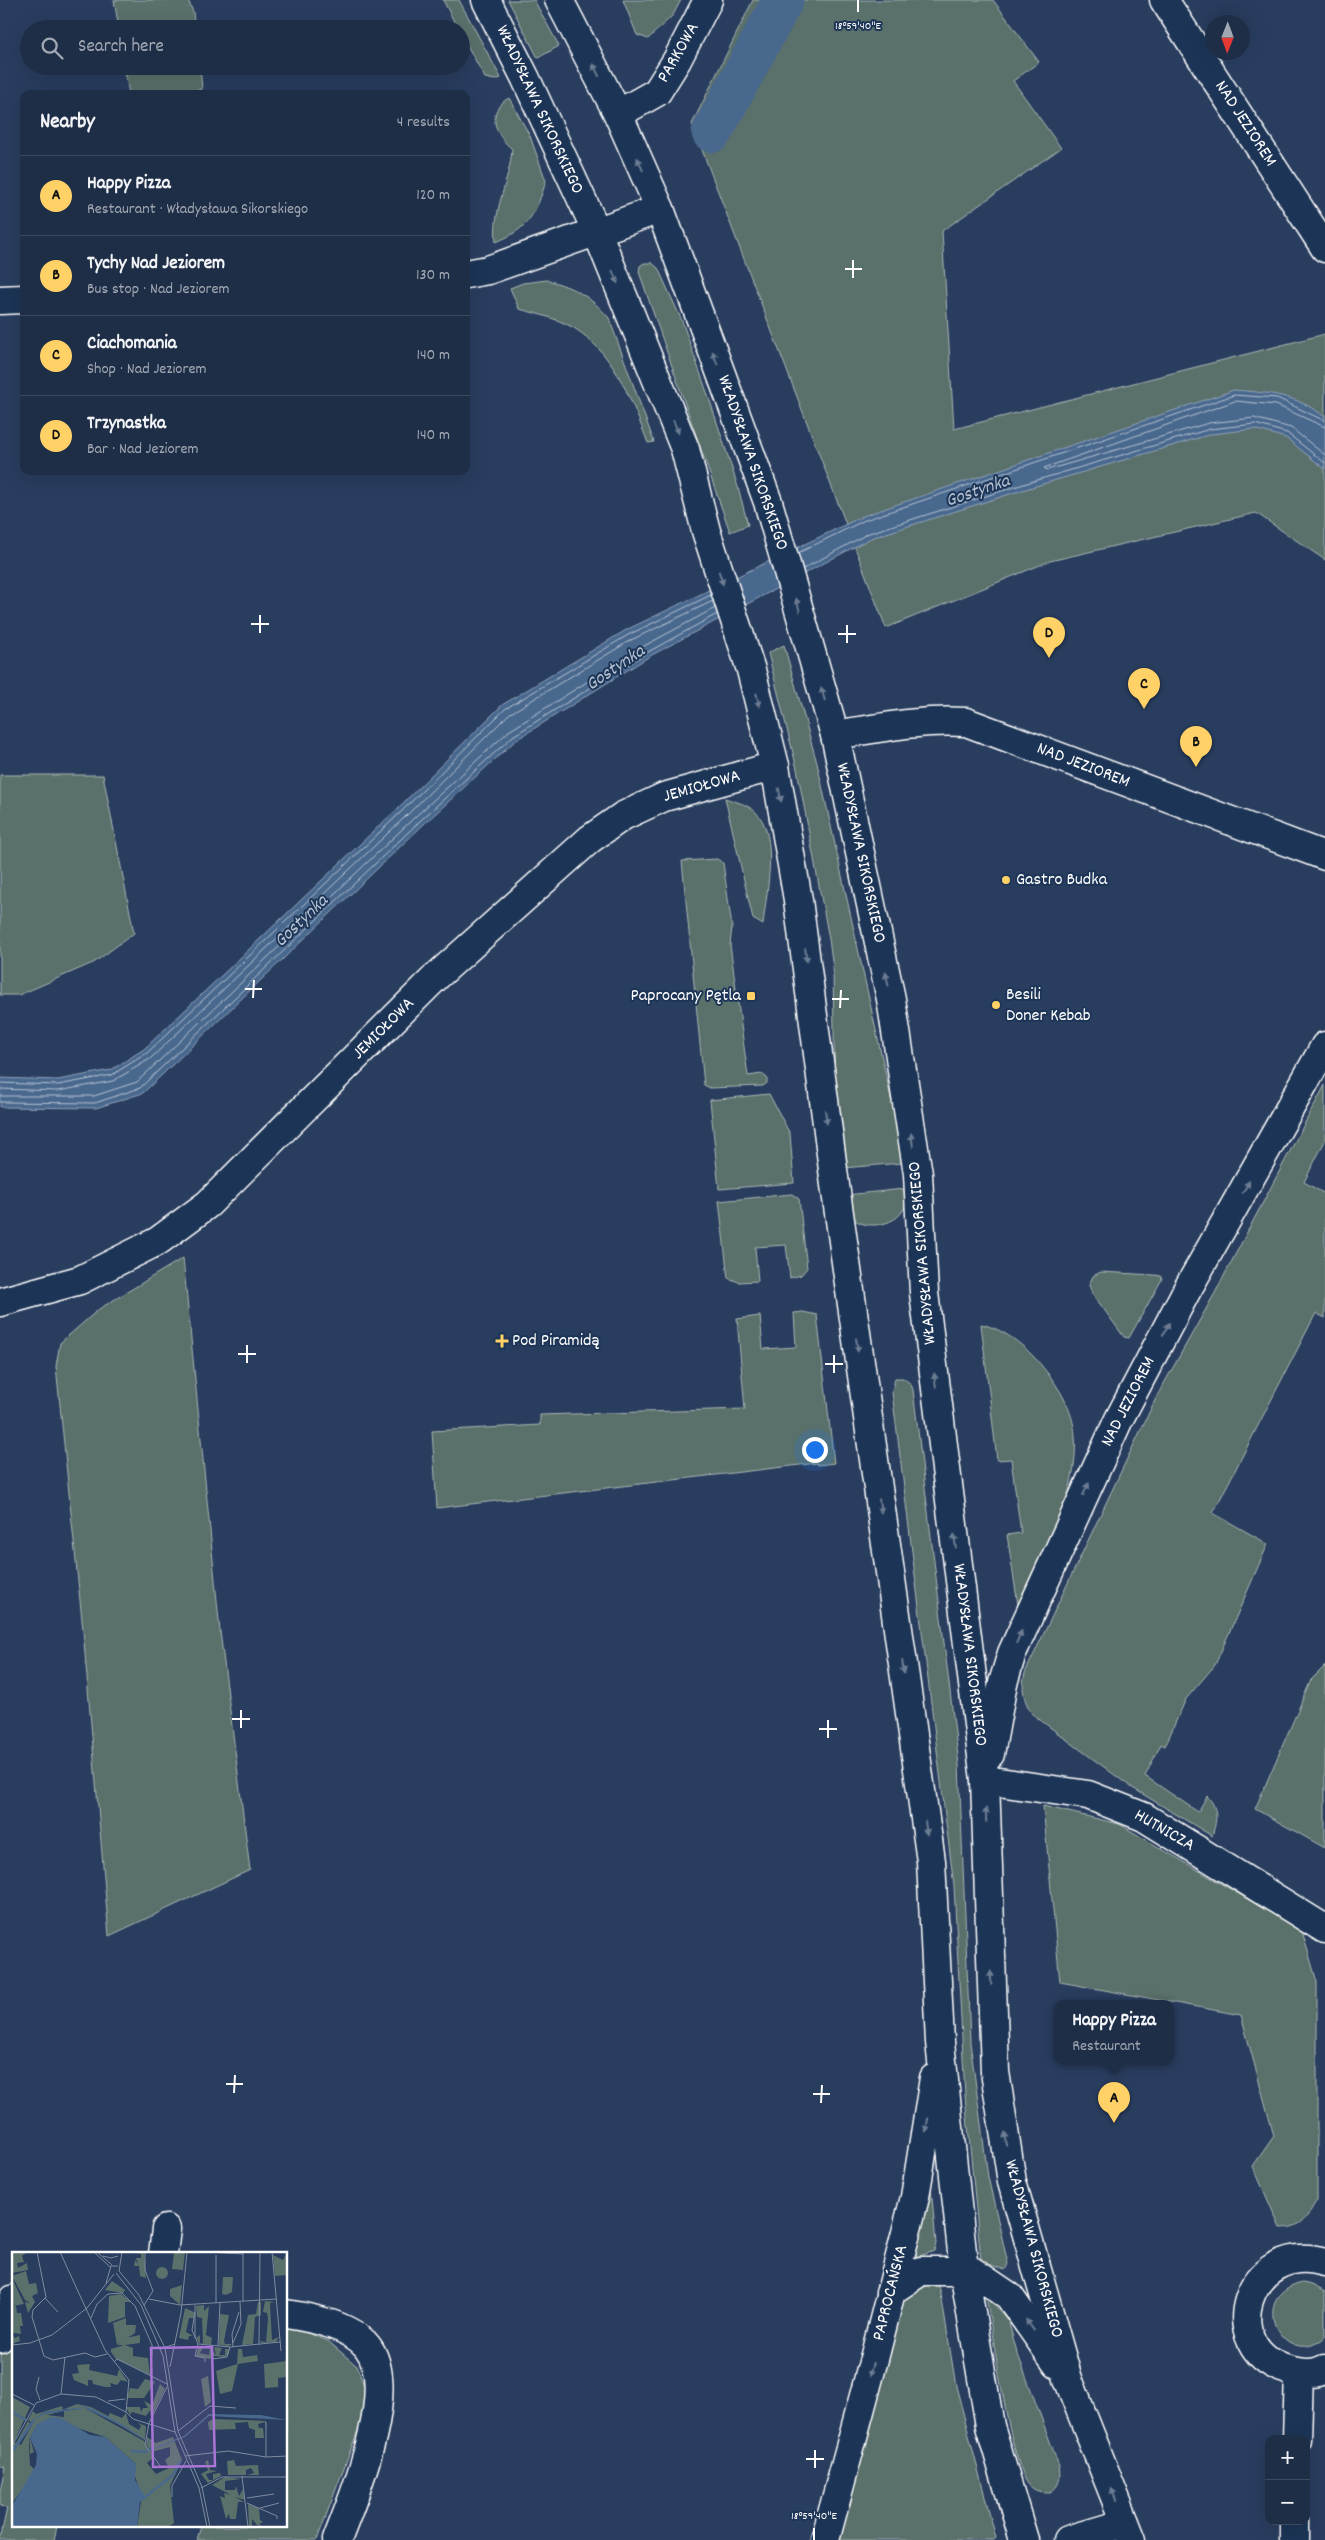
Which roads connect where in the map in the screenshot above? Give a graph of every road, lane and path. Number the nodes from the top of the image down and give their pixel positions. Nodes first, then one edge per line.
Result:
1 (486, 0) edge
2 (559, 0) edge
3 (708, 0) edge
4 (1164, 0) edge
5 (618, 114) junction
6 (660, 209) junction
7 (597, 232) junction
8 (1325, 248) edge
9 (470, 273) edge
10 (20, 299) edge
11 (0, 300) edge
12 (835, 735) junction
13 (775, 766) junction
14 (1325, 856) edge
15 (1325, 1046) edge
16 (0, 1302) edge
17 (985, 1780) junction
18 (1325, 1929) edge
19 (940, 2042) junction
20 (1325, 2262) edge
21 (964, 2272) junction
22 (890, 2292) junction
23 (12, 2306) edge
24 (288, 2314) edge
25 (0, 2338) edge
26 (1312, 2371) edge
27 (1068, 2379) junction
28 (1298, 2435) edge
29 (1294, 2525) edge
30 (1129, 2531) edge
31 (337, 2540) edge
32 (825, 2540) edge
33 (1024, 2540) edge
34 (1068, 2540) edge
35 (1294, 2540) edge

1 - 7 street, WŁADYSŁAWA SIKORSKIEGO
5 -> 2 street, WŁADYSŁAWA SIKORSKIEGO
3 - 5 street, PARKOWA
4 - 8 street, NAD JEZIOREM
6 -> 5 street, WŁADYSŁAWA SIKORSKIEGO
6 - 7 street
12 -> 6 street, WŁADYSŁAWA SIKORSKIEGO
7 - 9 street
7 -> 13 street, WŁADYSŁAWA SIKORSKIEGO
10 - 11 street
12 - 14 street, NAD JEZIOREM
17 -> 12 street, WŁADYSŁAWA SIKORSKIEGO
13 - 16 street, JEMIOŁOWA
13 -> 19 street, WŁADYSŁAWA SIKORSKIEGO
17 -> 15 street, NAD JEZIOREM
17 - 18 street, HUTNICZA
27 -> 17 street, WŁADYSŁAWA SIKORSKIEGO
19 - 21 street, WŁADYSŁAWA SIKORSKIEGO
19 -> 22 street, PAPROCAŃSKA
20 - 26 street
21 - 22 street
27 -> 21 street
21 - 33 street, WŁADYSŁAWA SIKORSKIEGO
22 -> 32 street, PAPROCAŃSKA
23 - 25 street
24 - 31 street
26 - 28 street
30 -> 27 street, WŁADYSŁAWA SIKORSKIEGO
29 - 35 street
30 - 34 street

